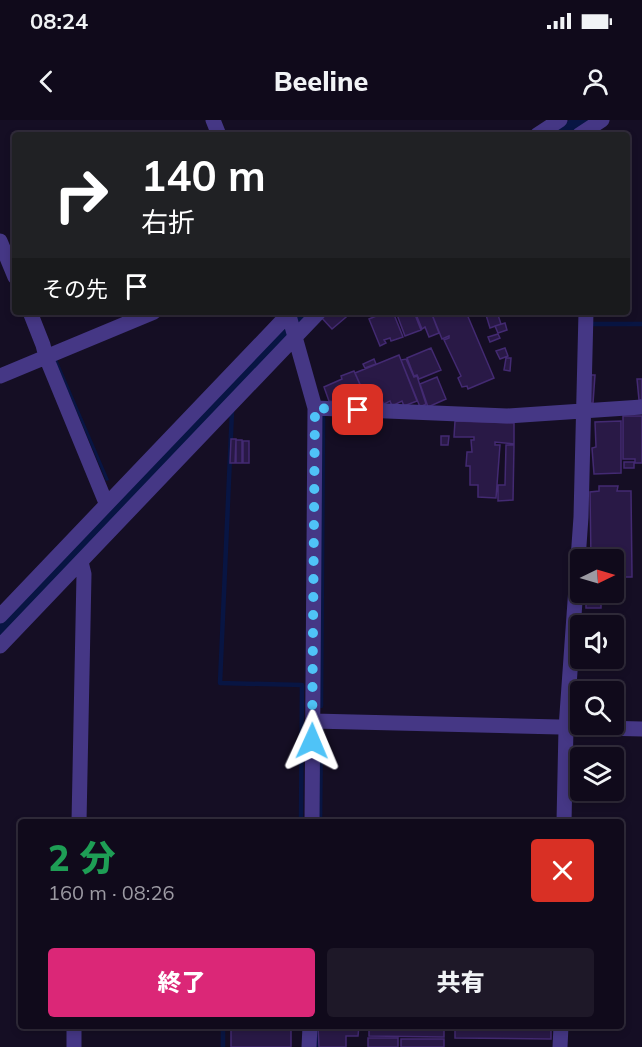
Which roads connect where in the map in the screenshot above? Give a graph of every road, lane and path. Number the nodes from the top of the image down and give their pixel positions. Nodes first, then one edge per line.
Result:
1 (602, 120) edge
2 (556, 121) edge
3 (541, 132) edge
4 (586, 132) edge
5 (0, 241) edge
6 (12, 270) edge
7 (31, 315) edge
8 (147, 315) edge
9 (287, 315) edge
10 (288, 315) edge
11 (316, 315) edge
12 (586, 315) edge
13 (294, 334) junction
14 (46, 357) junction
15 (0, 376) edge
16 (642, 407) edge
17 (315, 408) junction
18 (584, 411) junction
19 (106, 503) junction
20 (81, 562) junction
21 (0, 616) edge
22 (0, 646) edge
23 (312, 721) junction
24 (566, 728) junction
25 (642, 729) edge
26 (79, 819) edge
27 (312, 819) edge
28 (564, 819) edge
29 (74, 1029) edge
30 (310, 1029) edge
31 (561, 1029) edge
32 (74, 1047) edge
33 (309, 1047) edge
34 (560, 1047) edge

1 - 4 street
2 - 3 street
5 - 6 street
7 - 14 street
8 - 14 street
9 - 19 street
10 - 13 street
11 - 13 street
12 - 18 street
13 - 17 street
13 - 20 street
14 - 15 street
14 - 19 street
16 - 18 street
17 - 18 street
17 - 23 street
18 - 24 street
19 - 21 street
20 - 22 street
20 - 26 street
23 - 24 street
23 - 27 street
24 - 25 street
24 - 28 street
29 - 32 street
30 - 33 street
31 - 34 street

